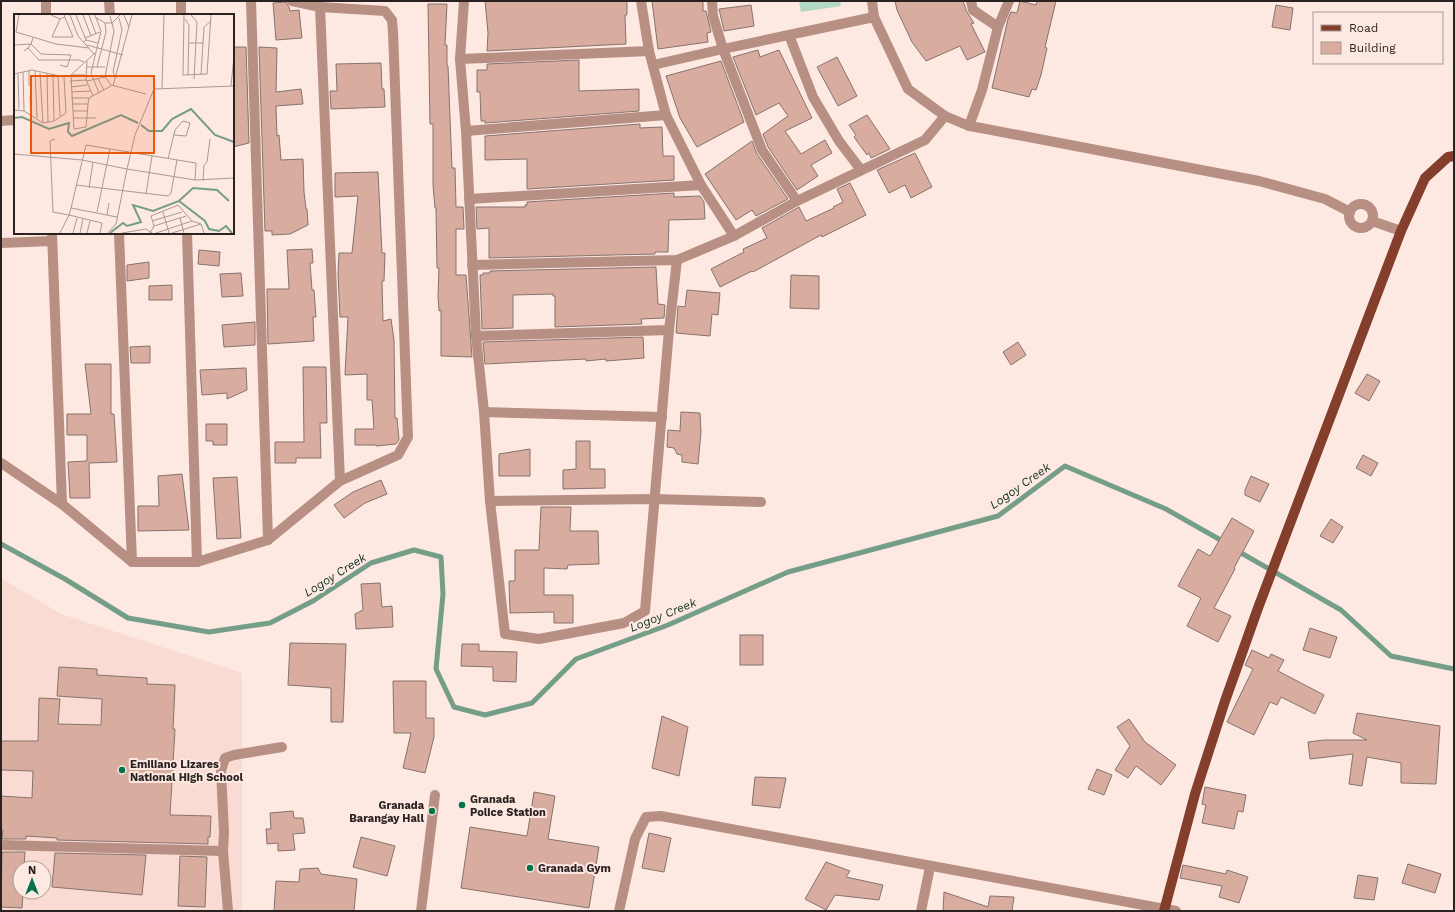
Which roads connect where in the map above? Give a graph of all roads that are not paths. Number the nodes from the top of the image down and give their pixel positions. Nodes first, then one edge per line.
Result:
1 (46, 1) edge
2 (109, 1) edge
3 (181, 1) edge
4 (251, 1) edge
5 (292, 1) edge
6 (464, 1) edge
7 (641, 1) edge
8 (712, 1) edge
9 (872, 1) edge
10 (971, 1) edge
11 (1009, 1) edge
12 (320, 7) junction
13 (46, 14) edge
14 (110, 14) edge
15 (181, 14) edge
16 (874, 17) junction
17 (998, 27) junction
18 (789, 35) junction
19 (723, 49) junction
20 (649, 51) junction
21 (460, 59) junction
22 (653, 66) junction
23 (666, 115) junction
24 (945, 116) junction
25 (14, 120) edge
26 (1, 121) edge
27 (969, 126) junction
28 (466, 131) junction
29 (1454, 156) edge
30 (861, 170) junction
31 (700, 185) junction
32 (469, 199) junction
33 (797, 201) junction
34 (1350, 212) junction
35 (1372, 220) junction
36 (1401, 231) junction
37 (118, 234) edge
38 (187, 234) edge
39 (734, 236) junction
40 (52, 237) edge
41 (1, 243) edge
42 (678, 260) junction
43 (472, 265) junction
44 (669, 330) junction
45 (476, 336) junction
46 (484, 412) junction
47 (662, 417) junction
48 (1, 463) edge
49 (340, 481) junction
50 (655, 500) junction
51 (490, 501) junction
52 (761, 502) dead end
53 (62, 504) junction
54 (268, 540) junction
55 (132, 562) junction
56 (197, 562) junction
57 (282, 747) dead end
58 (435, 795) dead end
59 (1, 845) edge
60 (223, 851) junction
61 (930, 866) junction
62 (1164, 910) edge
63 (228, 911) edge
64 (421, 911) edge
65 (619, 911) edge
66 (921, 911) edge
67 (1176, 911) edge

1 - 13 street
2 - 14 street
3 - 15 street
4 - 54 street
5 - 12 street
6 - 21 street
7 - 20 street
8 - 19 street
9 - 16 street
10 - 17 street
11 - 17 street
12 - 49 street
12 - 49 street
16 - 18 street
16 - 24 street
17 - 27 street
18 - 19 street
18 - 30 street
19 - 22 street
19 - 33 street
20 - 21 street
20 - 22 street
21 - 28 street
22 - 23 street
23 - 28 street
23 - 31 street
24 - 27 street
24 - 30 street
25 - 26 street
27 - 34 street
28 - 32 street
29 - 36 main road
30 - 33 street
31 - 32 street
31 - 39 street
32 - 43 street
33 - 39 street
34 - 35 street
34 - 35 street
35 - 36 street
36 - 62 main road
37 - 55 street
38 - 56 street
39 - 42 street
40 - 41 street
40 - 53 street
42 - 43 street
42 - 44 street
43 - 45 street
44 - 45 street
44 - 47 street
45 - 46 street
46 - 47 street
46 - 51 street
47 - 50 street
48 - 53 street
49 - 54 street
50 - 51 street
50 - 51 street
50 - 52 street
53 - 55 street
54 - 56 street
55 - 56 street
57 - 60 street
58 - 64 street
59 - 60 street
60 - 63 street
61 - 62 street
61 - 65 street
61 - 66 street
62 - 67 street

